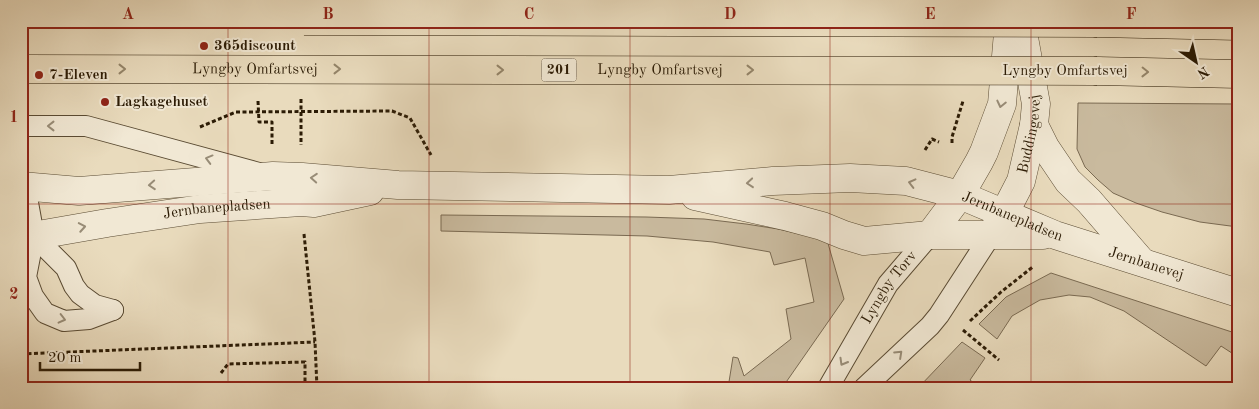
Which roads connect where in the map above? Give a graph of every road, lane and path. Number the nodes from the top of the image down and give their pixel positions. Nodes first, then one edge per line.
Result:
1 (304, 21) edge
2 (1010, 21) edge
3 (1021, 21) edge
4 (1238, 26) edge
5 (21, 68) edge
6 (1238, 74) edge
7 (965, 92) dead end
8 (301, 98) dead end
9 (300, 112) junction
10 (1034, 125) junction
11 (21, 126) edge
12 (199, 128) dead end
13 (939, 142) dead end
14 (953, 148) dead end
15 (925, 150) dead end
16 (273, 176) junction
17 (23, 186) edge
18 (467, 186) junction
19 (302, 190) junction
20 (669, 190) junction
21 (960, 195) junction
22 (998, 225) junction
23 (1055, 235) joint
24 (930, 236) junction
25 (28, 237) edge
26 (1141, 261) junction
27 (1038, 263) dead end
28 (1238, 293) edge
29 (968, 322) dead end
30 (961, 328) dead end
31 (315, 342) junction
32 (21, 354) edge
33 (999, 360) dead end
34 (222, 374) dead end
35 (305, 388) edge
36 (317, 388) edge
37 (828, 388) edge
38 (864, 388) edge

1 - 4 highway, bridge
2 -> 21 street, Buddingevej
3 - 10 street, Buddingevej
5 -> 6 highway, Lyngby Omfartsvej / 201, bridge
7 - 14 path
8 - 9 path
9 - 12 path
9 - 18 path
9 - 19 path
10 - 22 street, Buddingevej
10 - 26 street
16 -> 11 lane, Jernbanepladsen
13 - 15 path
16 -> 17 street, Jernbanepladsen
16 - 19 street, Jernbanepladsen
17 - 25 lane, Jernbanepladsen
18 - 19 street, Jernbanepladsen
18 - 20 street, Jernbanepladsen
25 -> 19 street, Jernbanepladsen
19 - 31 path
21 -> 20 street, Jernbanepladsen
20 - 24 street, Jernbanepladsen
21 - 22 street, Jernbanepladsen
21 - 24 street, Lyngby Torv
22 - 23 street, Jernbanepladsen
22 - 24 street, Jernbanepladsen
38 -> 22 lane
23 - 26 street, Jernbanevej
24 -> 37 lane, Lyngby Torv
25 -> 25 lane
26 - 28 street, Jernbanevej
27 - 29 path
30 - 33 path
31 - 32 path
31 - 36 path
34 - 35 path

